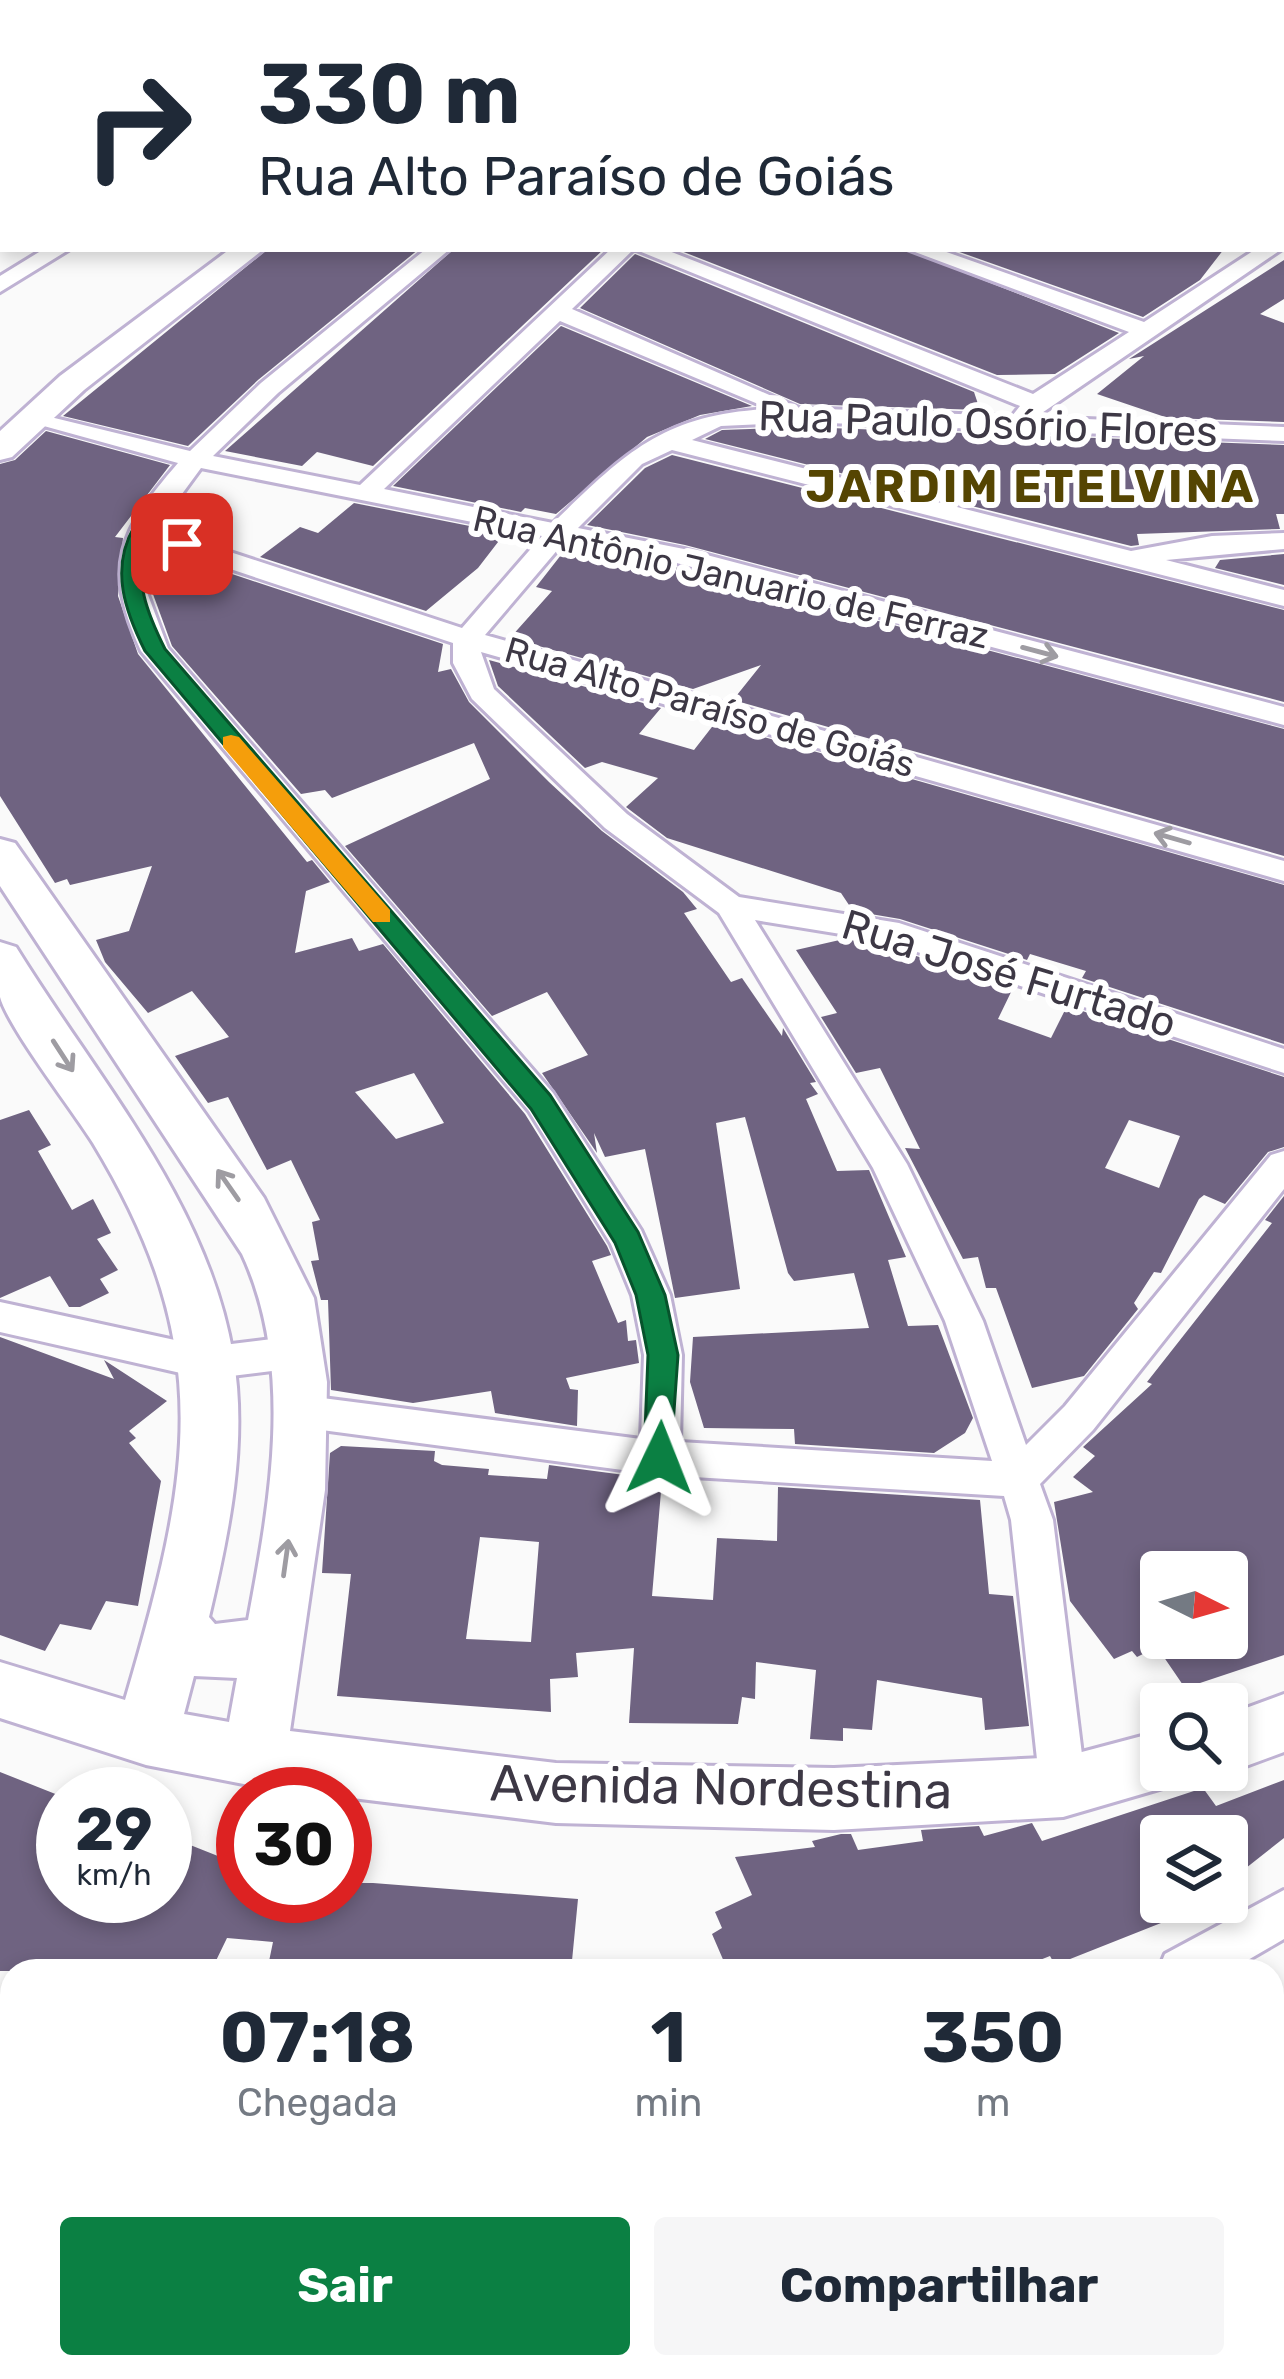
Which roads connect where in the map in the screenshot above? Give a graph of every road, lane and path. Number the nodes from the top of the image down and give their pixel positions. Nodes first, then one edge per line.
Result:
1 (246, 252) edge
2 (435, 252) edge
3 (620, 252) edge
4 (652, 252) edge
5 (926, 252) edge
6 (1264, 252) edge
7 (50, 255) edge
8 (0, 285) edge
9 (559, 312) junction
10 (1142, 329) junction
11 (1027, 413) junction
12 (803, 415) junction
13 (34, 420) junction
14 (1284, 434) edge
15 (663, 440) junction
16 (0, 450) edge
17 (193, 459) junction
18 (365, 494) junction
19 (141, 531) junction
20 (560, 531) junction
21 (1284, 541) edge
22 (1130, 559) junction
23 (1284, 598) edge
24 (467, 639) junction
25 (1284, 716) edge
26 (0, 853) edge
27 (1284, 871) edge
28 (730, 906) junction
29 (2, 964) edge
30 (1284, 1061) edge
31 (1284, 1164) edge
32 (0, 1317) edge
33 (296, 1352) junction
34 (207, 1363) junction
35 (298, 1412) junction
36 (660, 1458) junction
37 (1018, 1480) junction
38 (177, 1624) junction
39 (274, 1636) junction
40 (0, 1690) edge
41 (1284, 1723) edge
42 (146, 1736) junction
43 (1248, 1736) edge
44 (254, 1756) junction
45 (1140, 1767) edge
46 (1063, 1787) junction
47 (1284, 1913) edge
48 (1204, 1959) edge

1 - 13 street
2 - 17 street
3 - 9 street
4 - 11 street
5 - 10 street
6 - 10 street
7 - 8 street
9 - 12 street
9 - 18 street
10 - 11 street
11 - 12 street, Rua Paulo Osório Flores
11 - 14 street, Rua Paulo Osório Flores
12 - 15 street, Rua Paulo Osório Flores
13 - 16 street
13 - 17 street, Rua Antônio Januario de Ferraz
15 - 20 street, Rua Paulo Osório Flores
15 - 22 street
17 - 18 street, Rua Antônio Januario de Ferraz
17 - 19 street
18 - 20 street, Rua Antônio Januario de Ferraz
19 - 24 street, Rua Alto Paraíso de Goiás
19 - 36 street
20 - 24 street, Rua Paulo Osório Flores
20 -> 25 street, Rua Antônio Januario de Ferraz
21 - 22 street
22 - 23 street
27 -> 24 street, Rua Alto Paraíso de Goiás
24 - 28 street
33 -> 26 street
28 - 30 street, Rua José Furtado
28 - 37 street
29 -> 34 street
31 - 37 street
32 - 34 street
33 - 34 street
33 - 35 street
34 - 38 street
35 - 36 street
39 -> 35 street
36 - 37 street
37 - 46 street
38 - 39 street
38 - 42 street
39 - 44 street
40 - 42 street, Avenida Nordestina
41 - 43 street
42 - 44 street, Avenida Nordestina
44 - 46 street, Avenida Nordestina
45 - 46 street, Avenida Nordestina
47 - 48 street

